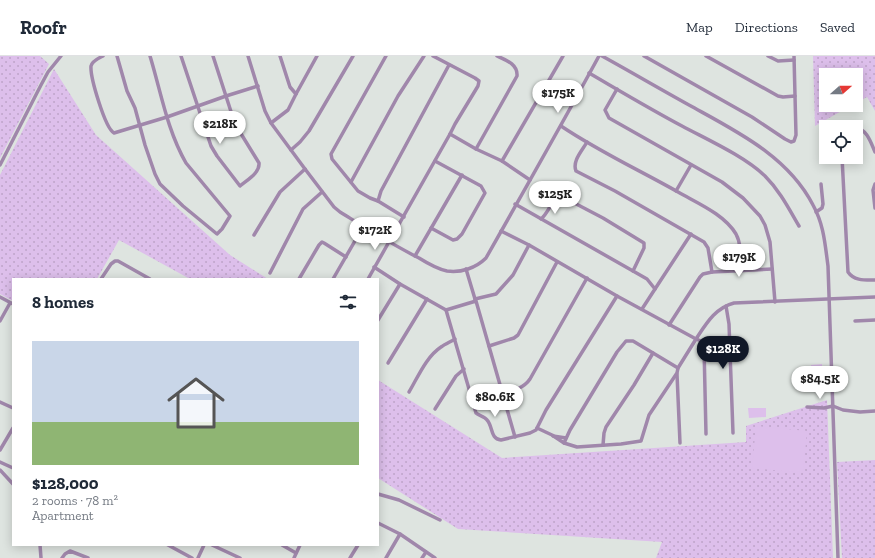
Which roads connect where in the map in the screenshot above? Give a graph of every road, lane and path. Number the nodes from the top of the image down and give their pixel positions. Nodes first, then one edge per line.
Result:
1 (61, 56) edge
2 (103, 56) edge
3 (117, 56) edge
4 (150, 56) edge
5 (181, 56) edge
6 (213, 56) edge
7 (248, 56) edge
8 (280, 56) edge
9 (311, 56) edge
10 (317, 56) edge
11 (353, 56) edge
12 (386, 56) edge
13 (424, 56) edge
14 (433, 56) edge
15 (497, 56) edge
16 (561, 56) edge
17 (600, 56) edge
18 (644, 56) edge
19 (706, 56) edge
20 (768, 56) edge
21 (794, 58) edge
22 (314, 62) junction
23 (449, 65) junction
24 (589, 73) junction
25 (548, 83) junction
26 (258, 86) junction
27 (617, 89) junction
28 (296, 94) junction
29 (226, 96) junction
30 (795, 96) junction
31 (573, 100) junction
32 (198, 106) junction
33 (167, 117) junction
34 (271, 123) junction
35 (139, 125) junction
36 (561, 126) junction
37 (863, 131) edge
38 (450, 134) junction
39 (587, 142) junction
40 (476, 149) junction
41 (290, 150) junction
42 (875, 152) edge
43 (435, 161) junction
44 (502, 161) junction
45 (842, 164) edge
46 (0, 165) edge
47 (691, 165) junction
48 (304, 169) junction
49 (462, 175) junction
50 (530, 180) junction
51 (351, 182) junction
52 (821, 184) dead end
53 (875, 184) edge
54 (676, 191) junction
55 (322, 192) junction
56 (378, 201) junction
57 (515, 204) junction
58 (875, 208) edge
59 (816, 212) junction
60 (404, 217) junction
61 (541, 219) junction
62 (799, 226) dead end
63 (363, 227) junction
64 (431, 228) junction
65 (501, 231) junction
66 (691, 234) junction
67 (254, 235) dead end
68 (389, 243) junction
69 (529, 245) junction
70 (414, 256) junction
71 (346, 257) junction
72 (557, 262) junction
73 (374, 267) junction
74 (466, 269) junction
75 (772, 269) junction
76 (740, 270) junction
77 (633, 272) junction
78 (712, 272) junction
79 (270, 273) dead end
80 (102, 278) edge
81 (148, 278) edge
82 (300, 278) edge
83 (334, 278) edge
84 (368, 278) edge
85 (587, 278) junction
86 (875, 280) edge
87 (400, 284) junction
88 (655, 289) junction
89 (616, 296) junction
90 (875, 297) edge
91 (0, 298) edge
92 (427, 299) junction
93 (829, 299) junction
94 (475, 300) junction
95 (775, 302) junction
96 (12, 303) edge
97 (726, 306) junction
98 (446, 310) junction
99 (642, 310) junction
100 (379, 318) edge
101 (856, 320) dead end
102 (875, 320) edge
103 (0, 321) edge
104 (669, 325) junction
105 (455, 339) junction
106 (696, 340) junction
107 (489, 346) junction
108 (653, 352) junction
109 (388, 363) dead end
110 (678, 368) junction
111 (464, 369) junction
112 (677, 373) junction
113 (409, 392) dead end
114 (502, 394) junction
115 (0, 402) edge
116 (833, 406) junction
117 (807, 407) dead end
118 (12, 408) edge
119 (435, 410) dead end
120 (875, 411) edge
121 (537, 428) junction
122 (12, 430) edge
123 (733, 433) dead end
124 (706, 434) dead end
125 (552, 435) junction
126 (515, 437) junction
127 (566, 438) junction
128 (680, 442) dead end
129 (564, 443) junction
130 (603, 445) junction
131 (0, 450) edge
132 (0, 462) edge
133 (12, 468) edge
134 (0, 470) edge
135 (12, 483) edge
136 (379, 494) edge
137 (440, 520) dead end
138 (379, 524) edge
139 (400, 534) junction
140 (40, 546) edge
141 (170, 546) edge
142 (204, 546) edge
143 (214, 546) edge
144 (284, 546) edge
145 (300, 546) edge
146 (357, 546) edge
147 (426, 552) junction
148 (296, 553) junction
149 (41, 558) edge
150 (62, 558) edge
151 (88, 558) edge
152 (192, 558) edge
153 (198, 558) edge
154 (240, 558) edge
155 (294, 558) edge
156 (350, 558) edge
157 (386, 558) edge
158 (422, 558) edge
159 (435, 558) edge
160 (838, 558) edge

1 - 46 street
2 - 35 street
3 - 35 street
4 - 33 street
5 - 32 street
6 - 29 street
7 - 26 street
8 - 28 street
9 - 22 street
10 - 22 street
11 - 41 street
12 - 51 street
13 - 51 street
14 - 23 street
15 - 40 street
16 - 25 street
17 - 24 street
17 - 59 street
18 - 30 street
19 - 30 street
20 - 21 street
21 - 30 street
22 - 28 street
23 - 38 street
23 - 56 street
24 - 27 street
24 - 31 street
25 - 31 street
25 - 44 street
26 - 29 street
26 - 34 street
27 - 47 street
27 - 62 street
28 - 34 street
29 - 32 street
29 - 32 street
31 - 36 street
32 - 33 street
33 - 35 street
33 - 35 street
34 - 41 street
36 - 39 street
36 - 50 street
37 - 42 street
38 - 40 street
38 - 43 street
39 - 54 street
39 - 66 street
40 - 44 street
41 - 48 street
43 - 49 street
43 - 60 street
44 - 50 street
45 - 86 street
47 - 54 street
47 - 75 street
48 - 55 street
48 - 67 street
49 - 64 street
49 - 64 street
50 - 57 street
51 - 56 street
52 - 59 street
53 - 58 street
54 - 76 street
55 - 63 street
55 - 79 street
56 - 60 street
57 - 61 street
57 - 65 street
59 - 93 street
60 - 68 street
61 - 77 street
61 - 77 street
63 - 68 street
63 - 71 street
64 - 70 street
65 - 69 street
65 - 74 street
66 - 78 street
66 - 88 street
68 - 70 street
68 - 73 street
69 - 72 street
69 - 94 street
70 - 74 street
71 - 82 street
71 - 83 street
72 - 85 street
72 - 107 street
73 - 84 street
73 - 87 street
74 - 94 street
75 - 76 street
75 - 95 street
76 - 78 street
77 - 88 street
78 - 104 street
80 - 81 street
85 - 89 street
85 - 114 street
87 - 92 street
87 - 100 street
88 - 99 street
89 - 99 street
89 - 121 street
90 - 93 street
91 - 96 street
92 - 98 street
92 - 109 street
93 - 95 street
93 - 116 street
94 - 98 street
94 - 107 street
95 - 97 street
96 - 103 street
97 - 106 street
97 - 123 street
98 - 105 street
99 - 104 street
101 - 102 street
104 - 106 street
105 - 111 street
105 - 113 street
106 - 110 street
106 - 124 street
107 - 114 street
108 - 110 street
108 - 127 street
108 - 130 street
110 - 112 street
111 - 119 street
111 - 126 street
112 - 128 street
112 - 130 street
114 - 126 street
115 - 118 street
116 - 117 street
116 - 120 street
116 - 160 street
121 - 125 street
121 - 126 street
122 - 131 street
125 - 127 street
125 - 129 street
127 - 129 street
129 - 130 street
132 - 133 street
134 - 135 street
136 - 137 street
138 - 139 street
139 - 147 street
139 - 157 street
140 - 149 street
141 - 152 street
142 - 153 street
143 - 154 street
144 - 148 street
145 - 148 street
146 - 156 street
147 - 158 street
147 - 159 street
148 - 155 street
150 - 151 street

